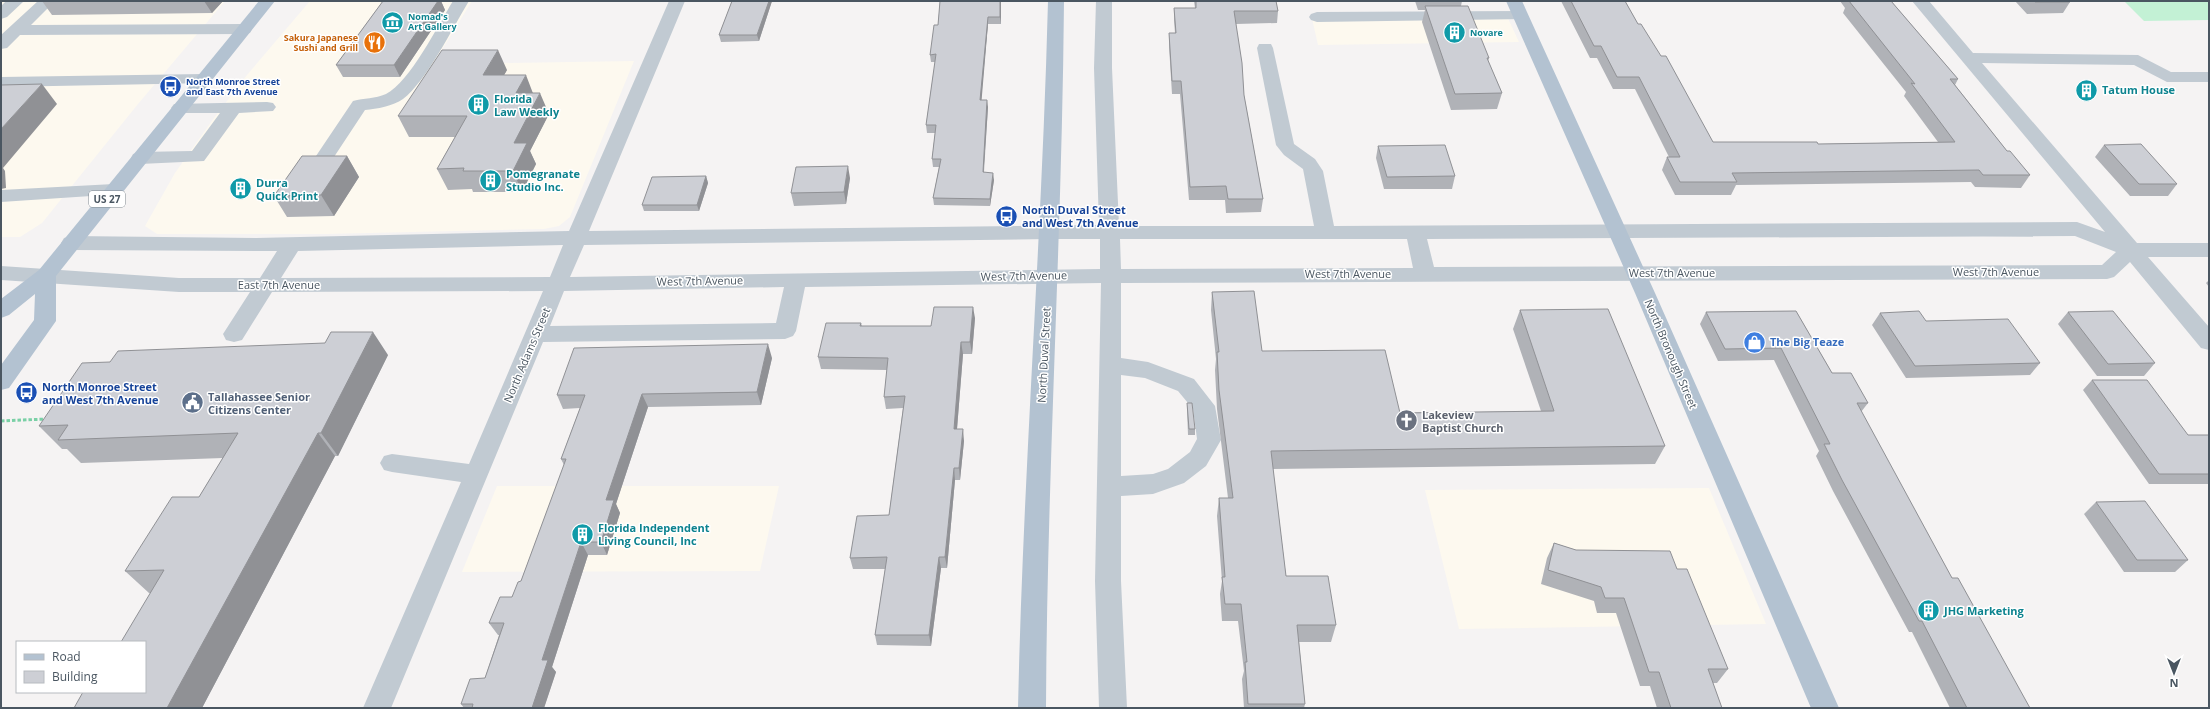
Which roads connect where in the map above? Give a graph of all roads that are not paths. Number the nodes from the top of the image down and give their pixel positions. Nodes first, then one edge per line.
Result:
1 (16, 1) edge
2 (47, 1) edge
3 (266, 1) edge
4 (461, 1) edge
5 (677, 1) edge
6 (1056, 1) edge
7 (1104, 1) edge
8 (1920, 1) edge
9 (1517, 8) edge
10 (1, 14) edge
11 (1317, 16) dead end
12 (244, 29) junction
13 (16, 30) junction
14 (1, 44) edge
15 (1265, 48) dead end
16 (1968, 58) junction
17 (2209, 77) edge
18 (204, 79) junction
19 (1, 82) edge
20 (234, 107) junction
21 (267, 107) dead end
22 (180, 108) junction
23 (325, 156) edge
24 (140, 158) junction
25 (114, 190) junction
26 (1, 196) edge
27 (1050, 232) junction
28 (1111, 232) junction
29 (1618, 232) junction
30 (1324, 233) junction
31 (1415, 233) junction
32 (577, 238) junction
33 (72, 243) junction
34 (292, 244) junction
35 (2131, 250) junction
36 (2209, 250) edge
37 (1, 273) edge
38 (1636, 273) junction
39 (1425, 274) junction
40 (46, 275) junction
41 (1048, 276) junction
42 (1112, 276) junction
43 (796, 279) junction
44 (557, 284) junction
45 (266, 286) junction
46 (1, 310) edge
47 (234, 334) dead end
48 (536, 334) junction
49 (2209, 342) edge
50 (1110, 365) junction
51 (1, 382) edge
52 (392, 463) dead end
53 (476, 474) junction
54 (1109, 487) junction
55 (377, 708) edge
56 (1032, 708) edge
57 (1113, 708) edge
58 (1825, 708) edge

1 - 10 street
2 - 13 street
3 - 12 main road, US 27
4 - 23 street
5 - 32 street, North Adams Street
6 - 27 main road, North Duval Street
7 - 28 street
8 - 16 street
9 - 11 street
9 - 29 main road, North Bronough Street
12 - 13 street
12 - 18 main road, US 27
13 - 14 street
15 - 30 street
16 - 17 street
16 - 35 street
18 - 19 street
18 - 22 main road, US 27
20 - 21 street
20 - 22 street
20 - 24 street
22 - 24 main road, US 27
24 - 25 main road, US 27
25 - 26 street
25 - 33 main road, US 27
27 - 28 street
27 - 32 street
27 - 41 main road, North Duval Street
28 - 30 street
28 - 42 street
29 - 31 street
29 - 35 street
29 - 38 main road, North Bronough Street
30 - 31 street
31 - 39 street
32 - 34 street
32 - 44 street, North Adams Street
33 - 34 street
33 - 40 main road, US 27
34 - 45 street
35 - 36 street
35 - 38 street, West 7th Avenue
35 - 49 street
37 - 40 street, East 7th Avenue
38 - 39 street, West 7th Avenue
38 - 58 main road, North Bronough Street
39 - 42 street, West 7th Avenue
40 - 45 street, East 7th Avenue
40 - 46 main road, US 27
40 - 51 main road
41 - 42 street, West 7th Avenue
41 - 43 street, West 7th Avenue
41 - 56 main road, North Duval Street
42 - 50 street
43 - 44 street, West 7th Avenue
43 - 48 street
44 - 45 street, East 7th Avenue
44 - 48 street, North Adams Street
45 - 47 street
48 - 53 street, North Adams Street
50 - 54 street
50 - 54 street
52 - 53 street
53 - 55 street, North Adams Street
54 - 57 street

